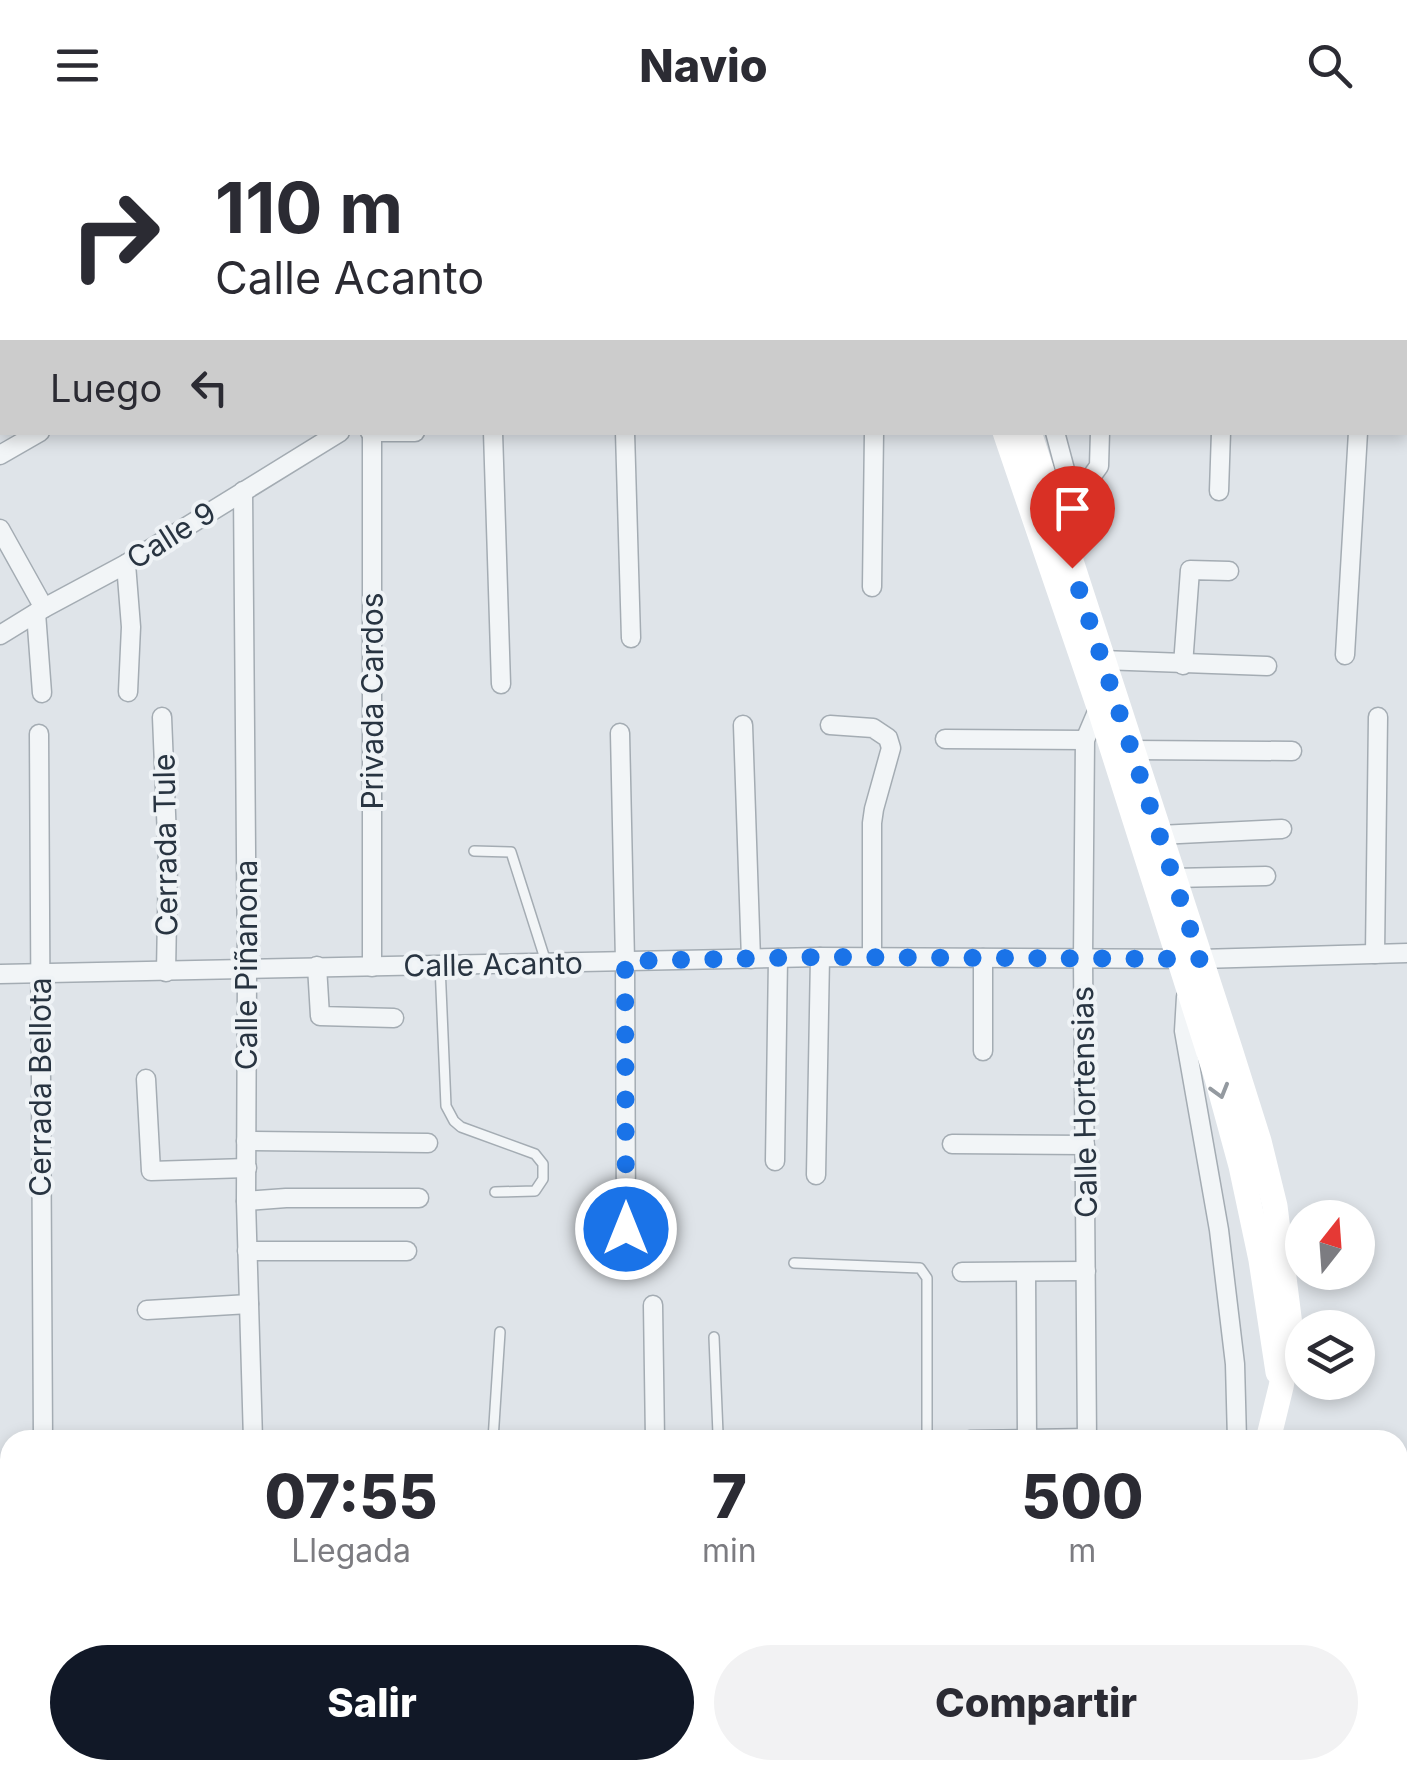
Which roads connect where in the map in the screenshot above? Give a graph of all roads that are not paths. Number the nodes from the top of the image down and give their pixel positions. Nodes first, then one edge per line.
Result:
1 (35, 435) edge
2 (335, 435) edge
3 (371, 435) edge
4 (493, 435) edge
5 (625, 435) edge
6 (874, 435) edge
7 (1006, 435) edge
8 (1030, 435) edge
9 (1056, 435) edge
10 (1100, 435) edge
11 (1220, 435) edge
12 (1358, 435) edge
13 (0, 455) edge
14 (243, 490) junction
15 (1219, 491) dead end
16 (0, 529) edge
17 (126, 564) junction
18 (1229, 572) dead end
19 (872, 586) dead end
20 (40, 610) junction
21 (0, 635) edge
22 (632, 638) dead end
23 (1345, 655) dead end
24 (1102, 660) junction
25 (1182, 665) junction
26 (1267, 666) dead end
27 (501, 684) dead end
28 (128, 692) dead end
29 (42, 694) dead end
30 (1099, 707) junction
31 (1378, 717) dead end
32 (162, 718) dead end
33 (743, 725) dead end
34 (830, 725) dead end
35 (620, 733) dead end
36 (39, 734) dead end
37 (945, 739) dead end
38 (1086, 740) junction
39 (1132, 750) junction
40 (1292, 751) dead end
41 (1282, 829) dead end
42 (1159, 835) junction
43 (474, 850) dead end
44 (1266, 876) dead end
45 (1173, 878) junction
46 (1407, 953) edge
47 (1374, 954) junction
48 (820, 957) junction
49 (751, 958) junction
50 (778, 958) junction
51 (872, 958) junction
52 (983, 958) junction
53 (1083, 958) junction
54 (625, 961) junction
55 (547, 963) junction
56 (317, 966) junction
57 (440, 966) junction
58 (1189, 966) junction
59 (372, 967) junction
60 (247, 971) junction
61 (166, 972) junction
62 (0, 974) edge
63 (39, 974) junction
64 (394, 1018) dead end
65 (983, 1051) dead end
66 (146, 1080) dead end
67 (246, 1141) junction
68 (428, 1143) dead end
69 (952, 1144) dead end
70 (1085, 1145) junction
71 (776, 1162) dead end
72 (246, 1168) junction
73 (816, 1176) dead end
74 (495, 1192) dead end
75 (419, 1198) dead end
76 (246, 1201) junction
77 (626, 1229) dead end
78 (248, 1251) junction
79 (407, 1251) dead end
80 (794, 1263) dead end
81 (1086, 1271) junction
82 (962, 1272) dead end
83 (1026, 1272) junction
84 (249, 1304) junction
85 (653, 1305) dead end
86 (147, 1310) dead end
87 (500, 1332) dead end
88 (714, 1337) dead end
89 (1281, 1386) junction
90 (43, 1430) edge
91 (253, 1430) edge
92 (494, 1430) edge
93 (656, 1430) edge
94 (718, 1430) edge
95 (927, 1430) edge
96 (1028, 1430) edge
97 (1087, 1430) edge
98 (1237, 1430) edge
99 (1270, 1430) edge
100 (1283, 1430) edge

1 - 13 street
2 - 14 street, Calle 9
3 - 59 street, Privada Cardos
4 - 27 street
5 - 22 street
6 - 19 street
7 - 30 main road
8 - 24 main road
9 - 10 street
11 - 15 street
12 - 23 street
14 - 17 street, Calle 9
14 - 60 street, Calle Piñanona
16 - 20 street
17 - 20 street, Calle 9
17 - 28 street
18 - 25 street
20 - 21 street, Calle 9
20 - 29 street
24 - 25 street
24 - 39 main road
25 - 26 street
30 - 38 street, Calle Hortensias
30 - 58 main road
31 - 47 street
32 - 61 street, Cerrada Tule
33 - 49 street
34 - 51 street
35 - 54 street
36 - 63 street, Cerrada Bellota
37 - 38 street
38 - 53 street, Calle Hortensias
39 - 40 street
39 - 42 main road
41 - 42 street
42 - 45 main road
43 - 55 lane
44 - 45 street
45 - 58 main road
46 - 47 street, Calle Acanto
47 - 58 street, Calle Acanto
48 - 50 street, Calle Acanto
48 - 51 street, Calle Acanto
48 - 73 street
49 - 50 street, Calle Acanto
49 - 54 street, Calle Acanto
50 - 71 street
51 - 52 street, Calle Acanto
52 - 53 street, Calle Acanto
52 - 65 street
53 - 58 street, Calle Acanto
53 - 70 street, Calle Hortensias
54 - 55 street, Calle Acanto
54 - 77 street
55 - 57 street, Calle Acanto
56 - 59 street, Calle Acanto
56 - 60 street, Calle Acanto
56 - 64 street
57 - 59 street, Calle Acanto
57 - 74 lane
58 - 89 main road
58 - 98 street
60 - 61 street, Calle Acanto
60 - 67 street, Calle Piñanona
61 - 63 street, Calle Acanto
62 - 63 street, Calle Acanto
63 - 90 street, Cerrada Bellota
66 - 72 street
67 - 68 street
67 - 72 street, Calle Piñanona
69 - 70 street
70 - 81 street, Calle Hortensias
72 - 76 street, Calle Piñanona
75 - 76 street
76 - 78 street, Calle Piñanona
78 - 79 street
78 - 84 street, Calle Piñanona
80 - 95 lane
81 - 83 street
81 - 97 street, Calle Hortensias
82 - 83 street
83 - 96 street
84 - 86 street
84 - 91 street, Calle Piñanona
85 - 93 street
87 - 92 lane
88 - 94 lane
89 - 99 main road
89 - 100 main road

